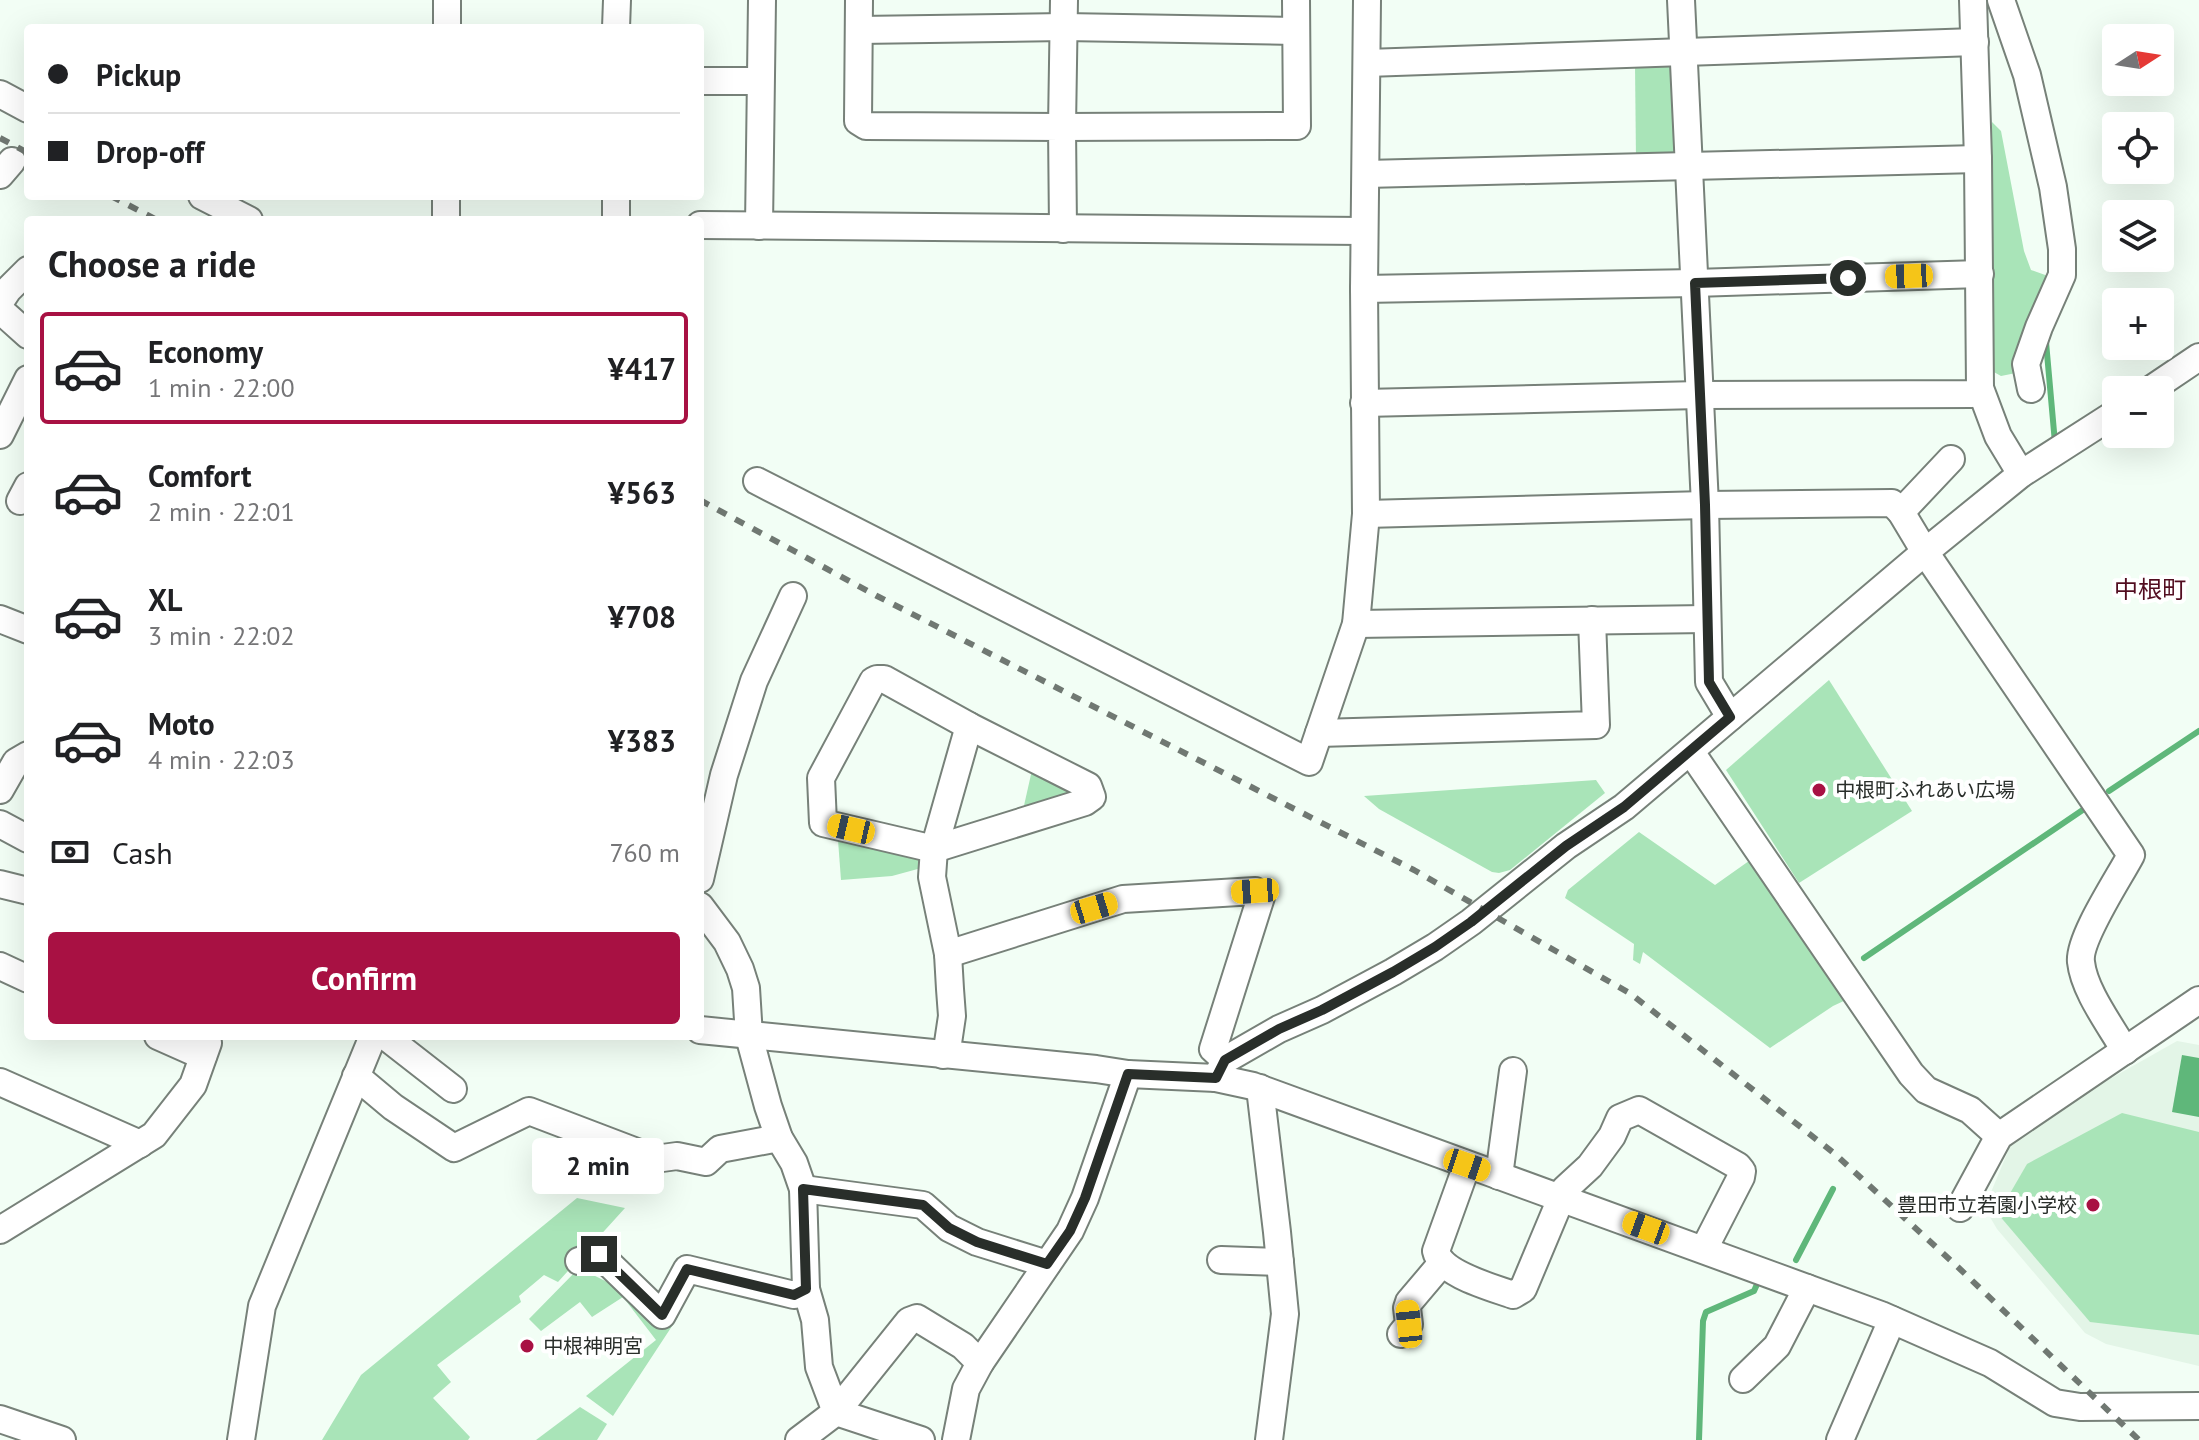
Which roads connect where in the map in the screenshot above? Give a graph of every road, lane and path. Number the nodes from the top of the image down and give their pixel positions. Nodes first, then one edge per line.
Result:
1 (447, 0) edge
2 (617, 0) edge
3 (762, 0) edge
4 (859, 0) edge
5 (1064, 0) edge
6 (1296, 0) edge
7 (1367, 0) edge
8 (1681, 0) edge
9 (1973, 0) edge
10 (2001, 0) edge
11 (447, 24) edge
12 (616, 24) edge
13 (1064, 27) junction
14 (859, 30) junction
15 (1295, 31) junction
16 (1975, 42) junction
17 (1684, 53) junction
18 (1367, 63) junction
19 (704, 81) edge
20 (759, 81) junction
21 (0, 94) edge
22 (24, 107) edge
23 (1062, 127) junction
24 (1978, 159) junction
25 (1689, 166) junction
26 (1366, 174) junction
27 (210, 200) edge
28 (241, 216) edge
29 (704, 225) edge
30 (759, 226) junction
31 (1063, 229) junction
32 (1364, 231) junction
33 (24, 274) edge
34 (1980, 274) junction
35 (1695, 283) junction
36 (1364, 289) junction
37 (0, 302) edge
38 (0, 310) edge
39 (24, 331) edge
40 (2199, 357) edge
41 (2171, 376) edge
42 (24, 387) edge
43 (1980, 388) junction
44 (2031, 389) dead end
45 (1699, 395) junction
46 (1364, 403) junction
47 (2102, 422) edge
48 (0, 435) edge
49 (1951, 459) dead end
50 (2021, 474) junction
51 (757, 481) dead end
52 (1705, 505) junction
53 (1901, 512) junction
54 (1366, 514) junction
55 (1925, 552) junction
56 (793, 596) dead end
57 (0, 619) edge
58 (1707, 619) junction
59 (1592, 620) junction
60 (1356, 624) junction
61 (24, 628) edge
62 (1730, 717) junction
63 (969, 726) junction
64 (1319, 733) junction
65 (1691, 752) junction
66 (24, 757) edge
67 (0, 790) edge
68 (0, 824) edge
69 (24, 837) edge
70 (934, 849) junction
71 (704, 862) edge
72 (0, 884) edge
73 (24, 890) edge
74 (704, 911) edge
75 (948, 954) junction
76 (0, 966) edge
77 (24, 977) edge
78 (2199, 1000) edge
79 (704, 1030) edge
80 (749, 1036) junction
81 (177, 1040) edge
82 (371, 1040) edge
83 (390, 1040) edge
84 (205, 1046) edge
85 (2125, 1051) junction
86 (943, 1055) junction
87 (1220, 1069) junction
88 (1513, 1071) dead end
89 (1128, 1074) junction
90 (356, 1076) junction
91 (0, 1082) edge
92 (1260, 1088) junction
93 (453, 1089) dead end
94 (1999, 1136) junction
95 (779, 1138) junction
96 (140, 1144) junction
97 (1467, 1165) junction
98 (1499, 1176) junction
99 (803, 1189) junction
100 (1560, 1197) junction
101 (1960, 1208) dead end
102 (0, 1230) edge
103 (1704, 1249) junction
104 (1221, 1260) dead end
105 (579, 1261) dead end
106 (1280, 1262) junction
107 (1442, 1263) junction
108 (1047, 1264) junction
109 (1807, 1288) junction
110 (806, 1289) junction
111 (1892, 1320) junction
112 (1401, 1334) dead end
113 (980, 1363) junction
114 (1743, 1379) dead end
115 (2199, 1406) edge
116 (836, 1412) junction
117 (0, 1419) edge
118 (52, 1438) edge
119 (241, 1440) edge
120 (799, 1440) edge
121 (921, 1440) edge
122 (956, 1440) edge
123 (1269, 1440) edge
124 (1840, 1440) edge

1 - 11 street
2 - 12 street
3 - 20 street
4 - 14 street
5 - 13 street
6 - 15 street
7 - 18 street
8 - 17 street
9 - 16 street
10 - 44 street
13 - 14 street
13 - 15 street
13 - 23 street
14 - 23 street
15 - 23 street
16 - 17 street
16 - 24 street
17 - 18 street
17 - 25 street
18 - 26 street
19 - 20 street
20 - 30 street
21 - 22 street
23 - 31 street
24 - 25 street
24 - 34 street
25 - 26 street
25 - 35 street
26 - 32 street
27 - 28 street
29 - 30 street
30 - 31 street
31 - 32 street
32 - 36 street
33 - 37 street
34 - 35 street
34 - 43 street
35 - 36 street
35 - 45 street
36 - 46 street
38 - 39 street
40 - 41 street
42 - 48 street
43 - 45 street
43 - 50 street
45 - 46 street
45 - 52 street
46 - 54 street
47 - 50 street
49 - 53 street
50 - 55 street
51 - 64 street
52 - 53 street
52 - 54 street
52 - 58 street
53 - 55 street
54 - 60 street
55 - 62 street
55 - 85 street
56 - 71 street
57 - 61 street
58 - 59 street
58 - 62 street
59 - 60 street
59 - 64 street
60 - 64 street
62 - 65 street
63 - 70 street
63 - 70 street
63 - 70 street
65 - 87 street
65 - 94 street
66 - 67 street
68 - 69 street
70 - 75 street
72 - 73 street
74 - 80 street
75 - 86 street
75 - 87 street
76 - 77 street
78 - 85 street
79 - 80 street
80 - 86 street
80 - 95 street
81 - 84 street
82 - 90 street
83 - 93 street
84 - 96 street
85 - 94 street
86 - 89 street
87 - 89 street
87 - 92 street
88 - 98 street
89 - 108 street
90 - 95 street
90 - 119 street
91 - 96 street
92 - 97 street
92 - 106 street
94 - 101 street
95 - 99 street
96 - 102 street
97 - 98 street
97 - 107 street
98 - 100 street
99 - 108 street
99 - 110 street
100 - 103 street
100 - 103 street
100 - 107 street
103 - 109 street
104 - 106 street
105 - 110 street
106 - 123 street
107 - 112 street
108 - 113 street
109 - 111 street
109 - 114 street
110 - 116 street
111 - 115 street
111 - 124 street
113 - 116 street
113 - 122 street
116 - 120 street
116 - 121 street
117 - 118 street

